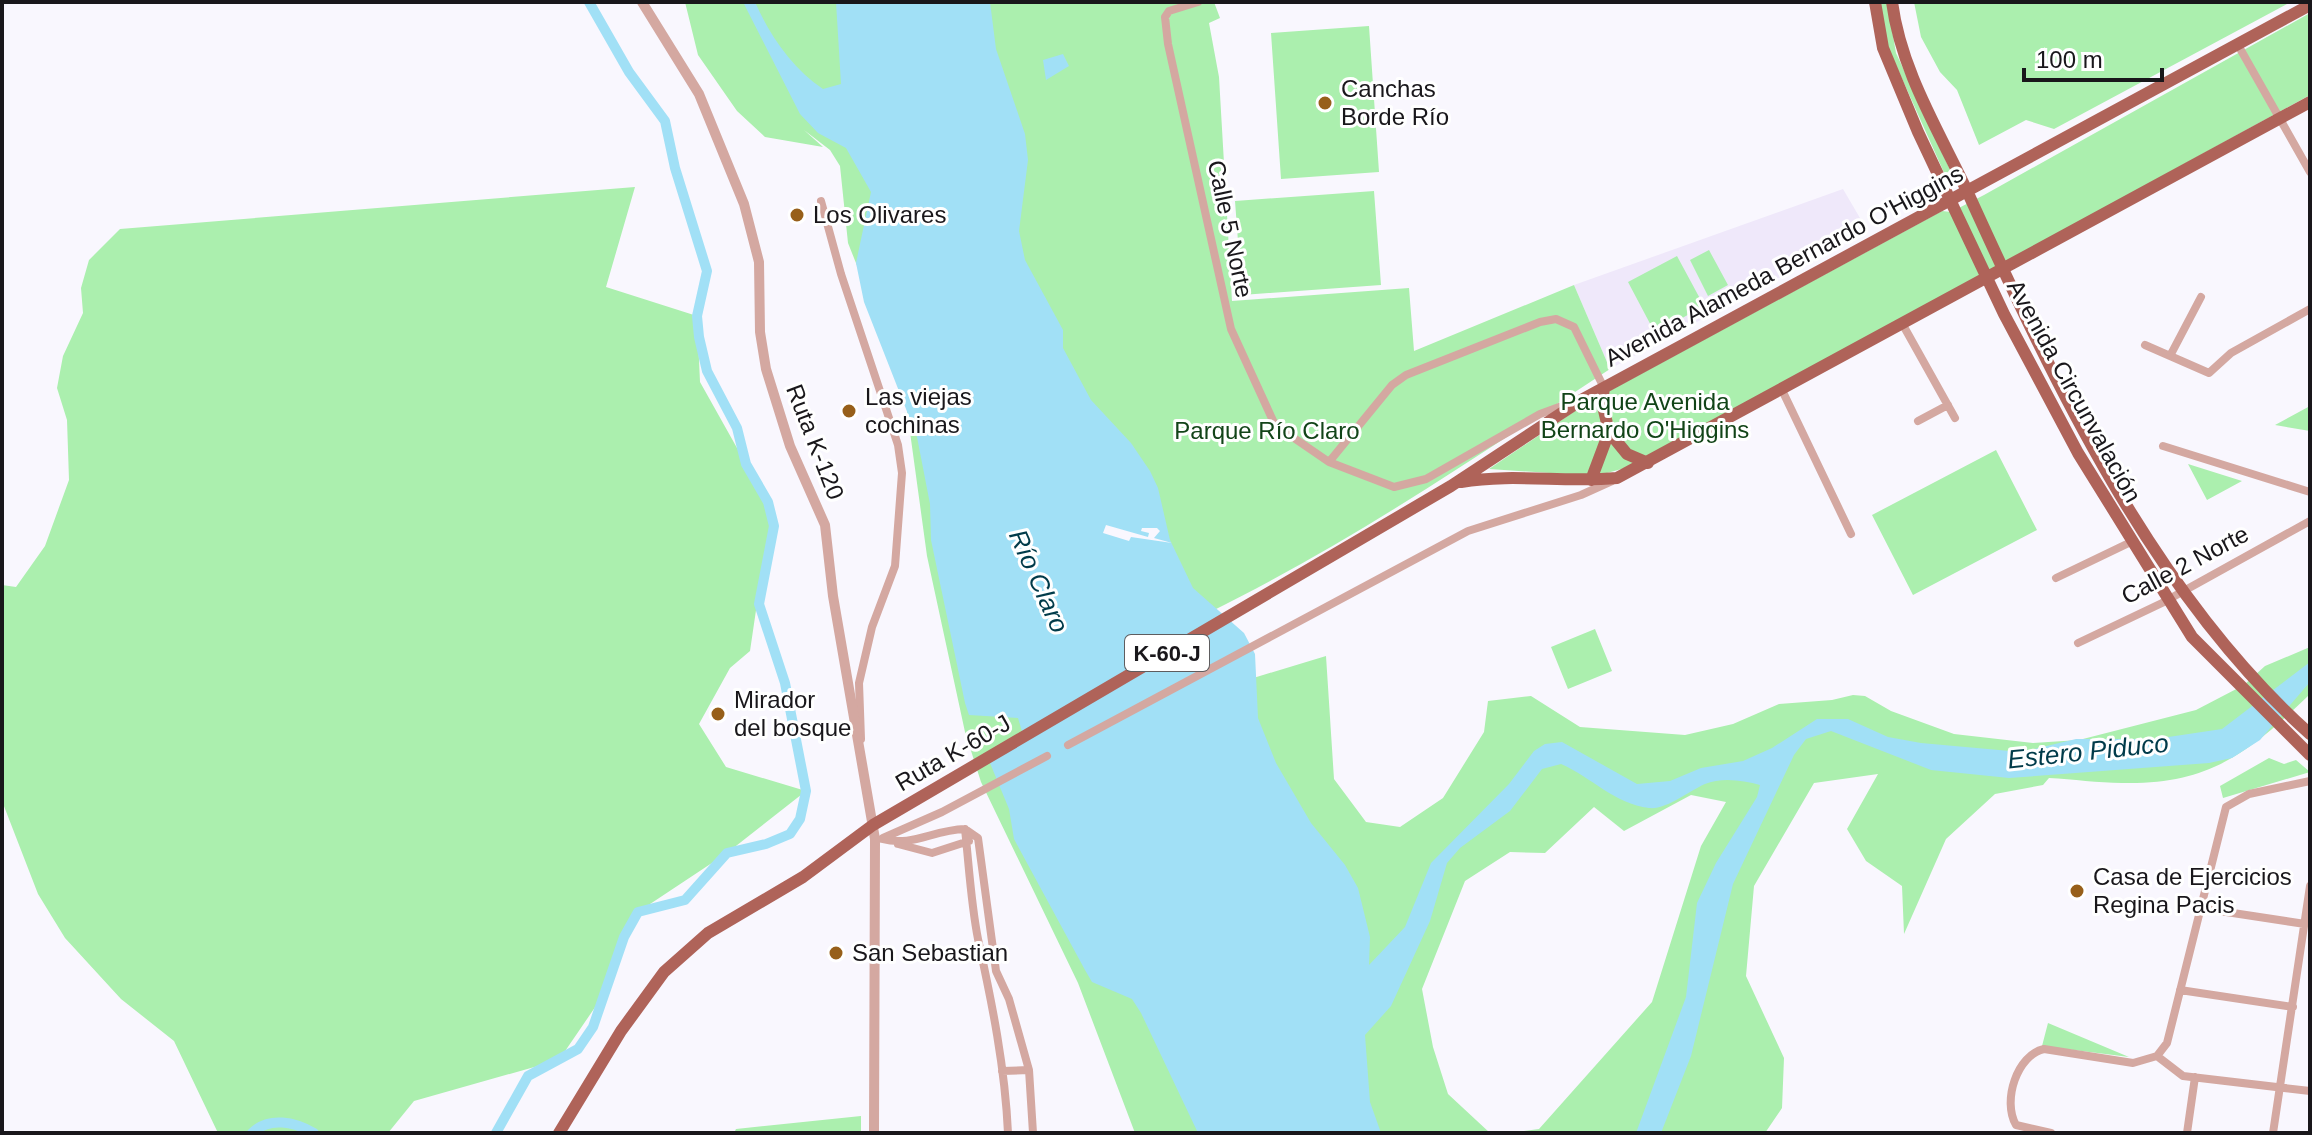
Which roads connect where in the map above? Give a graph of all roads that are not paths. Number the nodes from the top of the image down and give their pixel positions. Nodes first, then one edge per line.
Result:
1 (642, 2) edge
2 (1198, 2) edge
3 (1875, 2) edge
4 (1892, 2) edge
5 (2310, 5) edge
6 (2238, 45) junction
7 (2310, 102) edge
8 (2280, 118) junction
9 (2310, 172) edge
10 (1967, 192) junction
11 (821, 201) dead end
12 (1950, 202) junction
13 (2003, 269) junction
14 (1987, 278) junction
15 (2201, 297) dead end
16 (2310, 309) edge
17 (1903, 325) junction
18 (2145, 345) dead end
19 (2170, 356) junction
20 (1604, 388) junction
21 (1782, 390) junction
22 (1583, 399) junction
23 (1948, 405) junction
24 (1955, 418) dead end
25 (1918, 421) dead end
26 (1609, 432) junction
27 (2163, 446) dead end
28 (1329, 462) junction
29 (1648, 463) junction
30 (1617, 478) junction
31 (1591, 480) junction
32 (1446, 489) junction
33 (2310, 492) edge
34 (1581, 495) junction
35 (2310, 521) edge
36 (1851, 534) dead end
37 (2133, 541) junction
38 (2056, 578) dead end
39 (2184, 590) junction
40 (2169, 599) junction
41 (2078, 643) dead end
42 (2306, 731) edge
43 (1068, 745) dead end
44 (2310, 755) edge
45 (862, 756) junction
46 (1047, 756) dead end
47 (2310, 781) edge
48 (873, 825) junction
49 (965, 829) junction
50 (978, 838) junction
51 (878, 839) junction
52 (967, 841) junction
53 (898, 844) junction
54 (2310, 886) edge
55 (2200, 908) junction
56 (2305, 924) junction
57 (2299, 971) junction
58 (2310, 972) edge
59 (2180, 990) junction
60 (2293, 1007) junction
61 (2157, 1056) junction
62 (1029, 1070) junction
63 (1002, 1071) junction
64 (2195, 1077) junction
65 (2281, 1087) junction
66 (2310, 1091) edge
67 (2030, 1131) edge
68 (559, 1133) edge
69 (874, 1133) edge
70 (1008, 1133) edge
71 (1033, 1133) edge
72 (2051, 1133) edge
73 (2187, 1133) edge
74 (2273, 1133) edge

1 - 45 street, Ruta K-120
2 - 28 street, Calle 5 Norte
3 - 12 main road, Avenida Circunvalación
4 - 10 main road, Avenida Circunvalación
5 - 6 main road, Avenida Alameda Bernardo O'Higgins
6 - 8 street
6 - 10 main road, Avenida Alameda Bernardo O'Higgins
7 - 8 main road
8 - 9 street
8 - 13 main road
10 - 12 main road, Avenida Alameda Bernardo O'Higgins
10 - 13 main road, Avenida Circunvalación
11 - 45 street
12 - 14 main road, Avenida Circunvalación
12 - 20 main road, Avenida Alameda Bernardo O'Higgins / K-60-J
13 - 14 main road
13 - 39 main road, Avenida Circunvalación
14 - 17 main road, K-60-J
14 - 37 main road, Avenida Circunvalación
15 - 19 street
16 - 19 street
17 - 21 main road, K-60-J
17 - 23 street
18 - 19 street
20 - 22 main road, Avenida Alameda Bernardo O'Higgins / K-60-J
20 - 26 main road
20 - 28 street
21 - 29 main road, K-60-J
21 - 36 street
22 - 28 street
22 - 32 main road, Avenida Alameda Bernardo O'Higgins / K-60-J
23 - 24 street
23 - 25 street
26 - 29 main road
26 - 31 main road
27 - 33 street
29 - 30 main road, K-60-J
30 - 31 main road, K-60-J
30 - 34 street
31 - 32 main road, K-60-J
31 - 34 street
32 - 48 main road, Ruta K-60-J / K-60-J
34 - 43 street
35 - 39 street, Calle 2 Norte
37 - 38 street
37 - 40 main road, Avenida Circunvalación
39 - 40 street, Calle 2 Norte
39 - 42 main road, Avenida Circunvalación
40 - 41 street, Calle 2 Norte
40 - 44 main road, Avenida Circunvalación
45 - 48 street, Ruta K-120
46 - 51 street
47 - 55 street
48 - 51 street, Ruta K-120
48 - 68 main road, Ruta K-60-J / K-60-J
49 - 50 street
49 - 52 street
49 - 53 street
50 - 52 street
50 - 62 street
51 - 53 street
51 - 69 street, Ruta K-120
52 - 53 street
52 - 63 street
54 - 56 street
55 - 56 street
55 - 59 street
56 - 57 street
57 - 58 street
57 - 60 street
59 - 60 street
59 - 61 street
60 - 65 street
61 - 64 street
61 - 67 street
62 - 63 street
62 - 71 street
63 - 70 street
64 - 65 street
64 - 73 street
65 - 66 street
65 - 74 street
67 - 72 street

